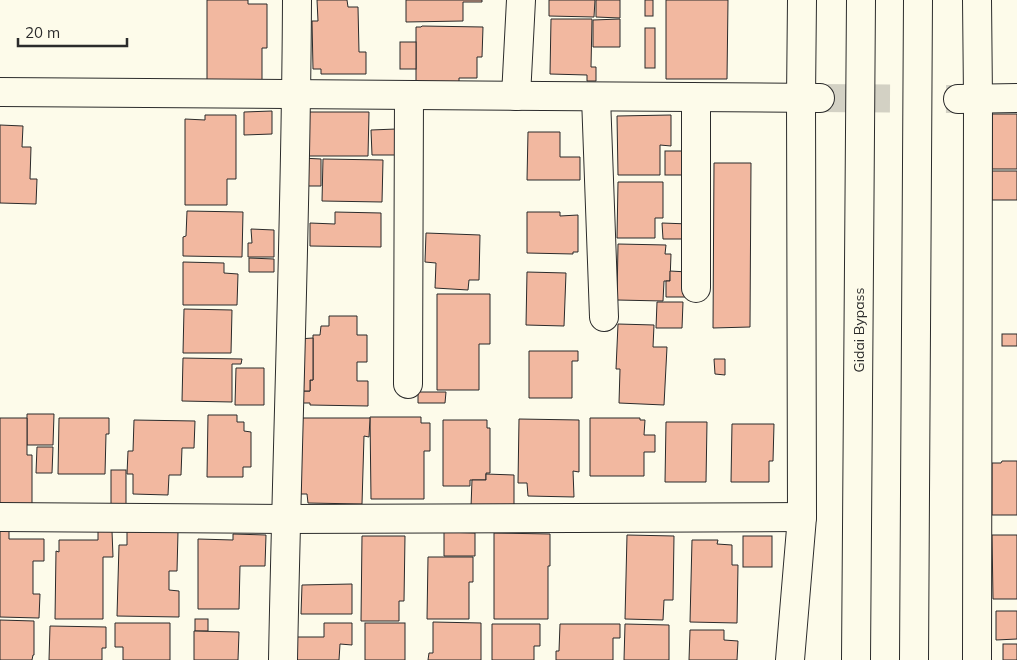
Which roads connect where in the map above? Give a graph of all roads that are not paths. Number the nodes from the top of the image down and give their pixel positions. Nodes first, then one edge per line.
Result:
1 (297, 0) edge
2 (521, 0) edge
3 (802, 0) edge
4 (861, 0) edge
5 (918, 0) edge
6 (977, 0) edge
7 (0, 92) edge
8 (297, 94) junction
9 (409, 95) junction
10 (516, 96) junction
11 (596, 96) junction
12 (696, 98) junction
13 (810, 98) junction
14 (1017, 98) edge
15 (968, 99) junction
16 (696, 288) dead end
17 (604, 317) dead end
18 (408, 384) dead end
19 (0, 517) edge
20 (802, 517) junction
21 (285, 519) junction
22 (283, 660) edge
23 (790, 660) edge
24 (856, 660) edge
25 (914, 660) edge
26 (977, 660) edge

1 - 8 main road
2 - 10 main road
3 - 13 main road
4 - 24 main road, Gidai Bypass
5 - 25 main road
6 - 15 main road
7 - 8 main road
8 - 9 main road
8 - 21 main road
9 - 10 main road
9 - 18 main road
10 - 11 main road
11 - 12 main road
11 - 17 main road
12 - 13 main road
12 - 16 main road
13 - 20 main road
14 - 15 main road
15 - 26 main road
19 - 21 main road
20 - 21 main road
20 - 23 main road
21 - 22 main road

